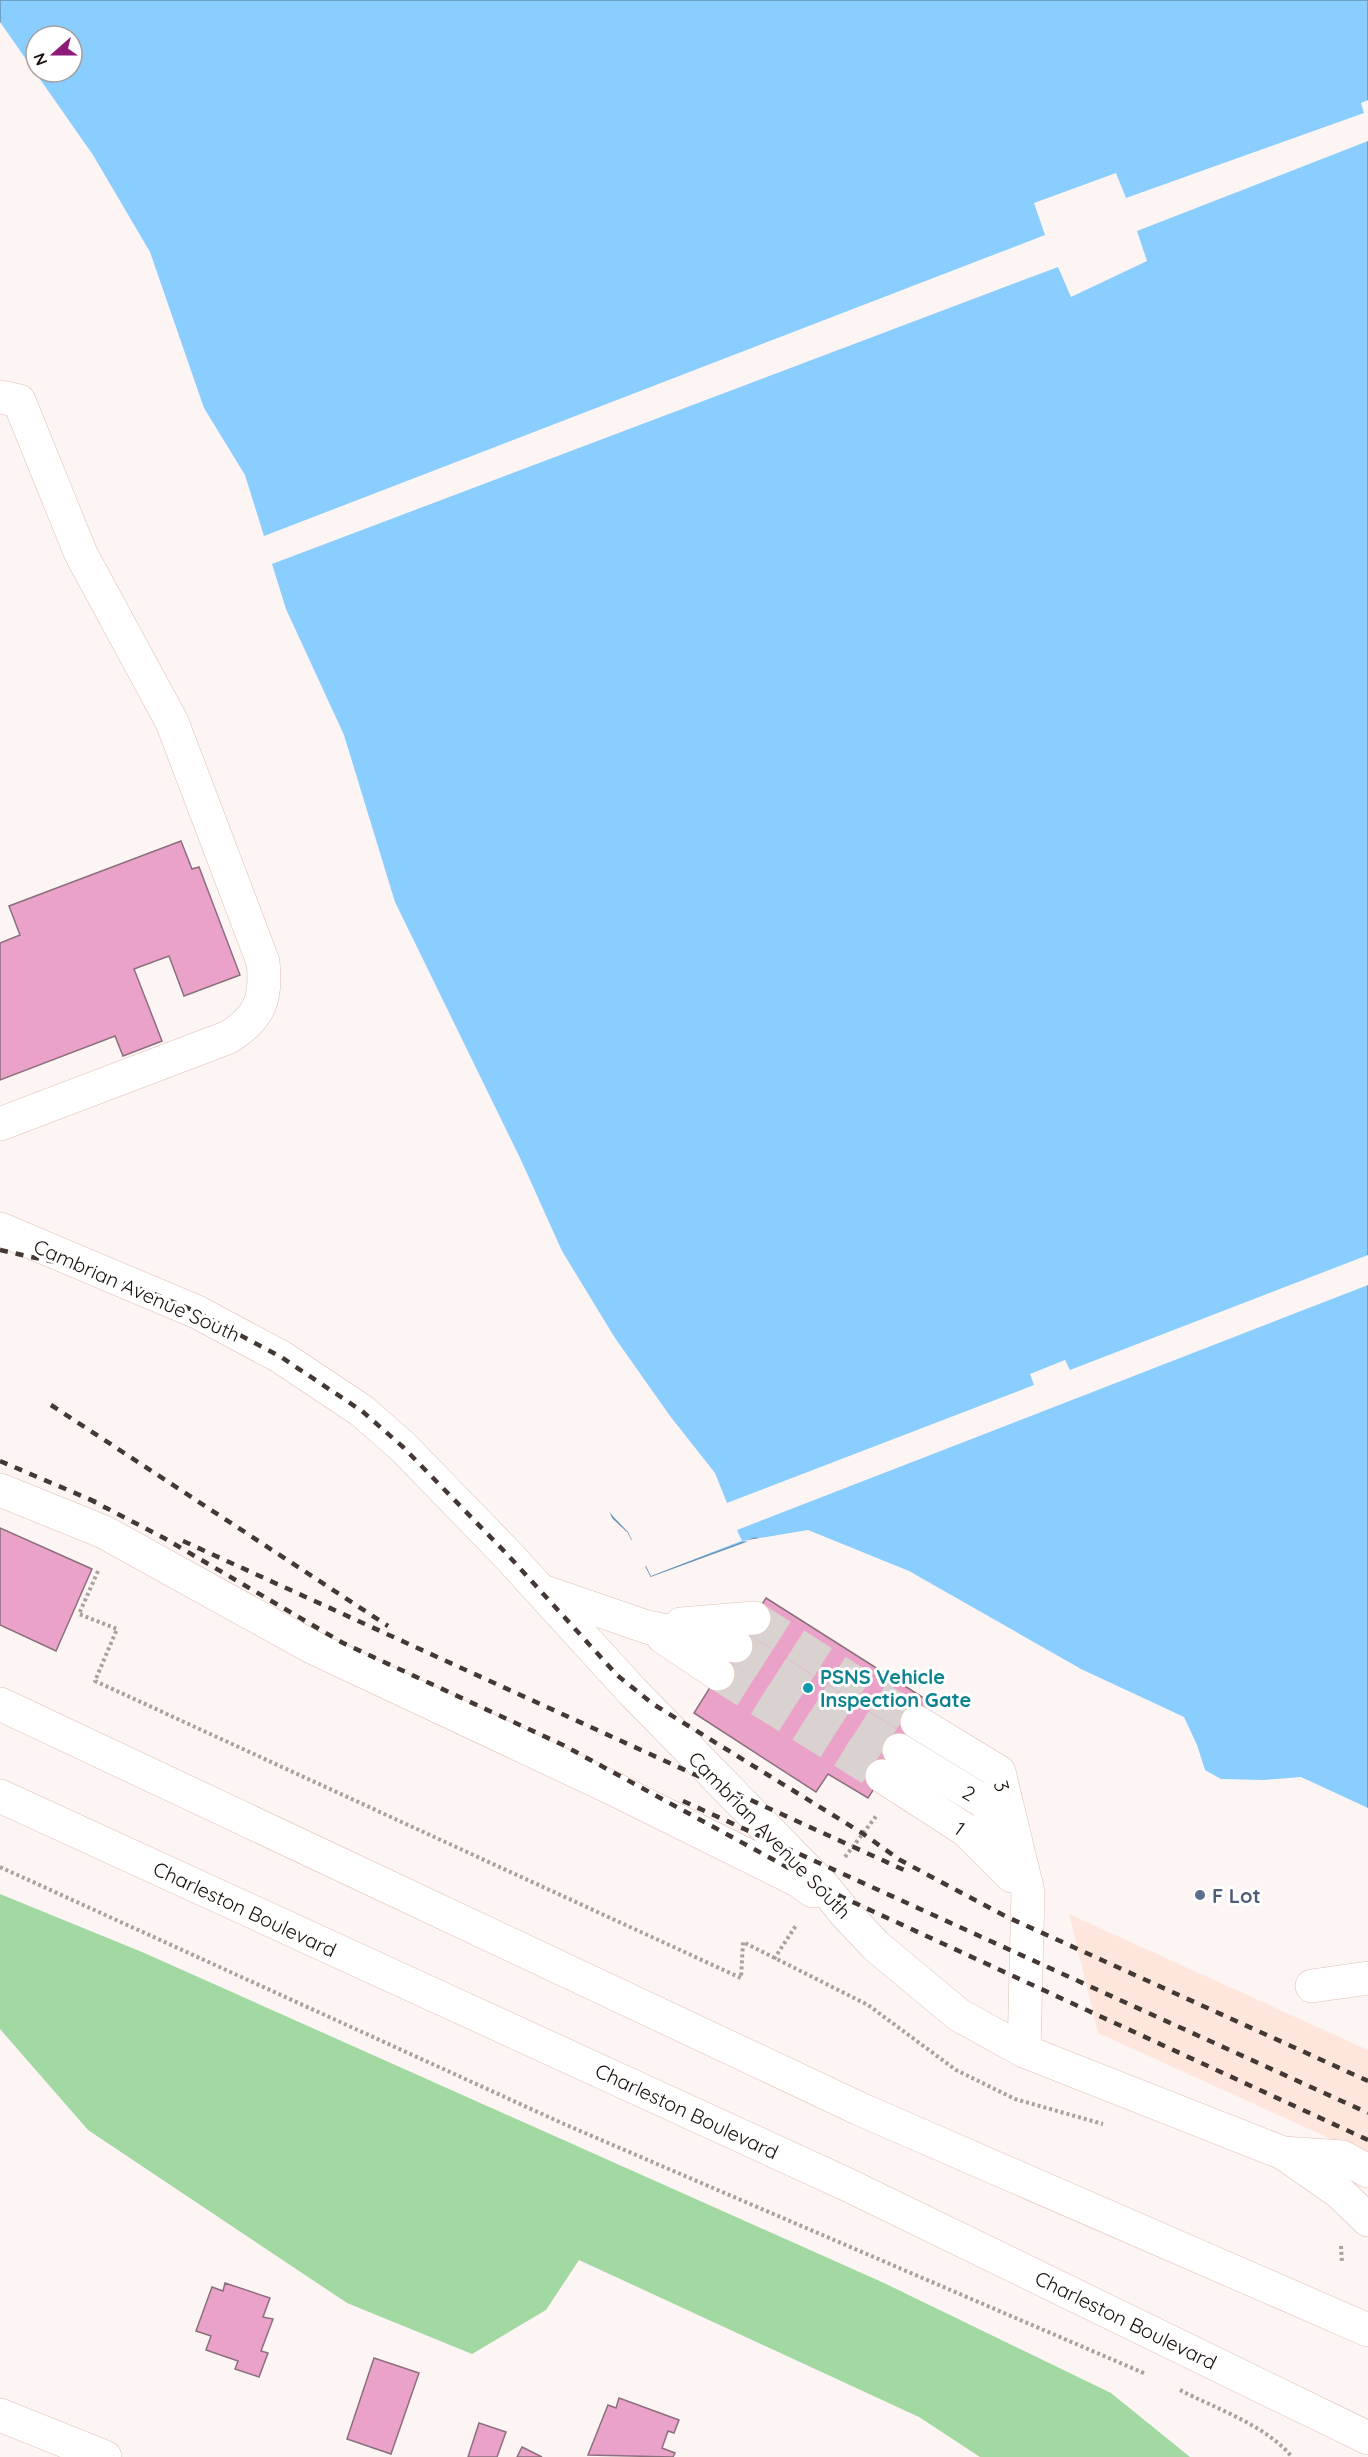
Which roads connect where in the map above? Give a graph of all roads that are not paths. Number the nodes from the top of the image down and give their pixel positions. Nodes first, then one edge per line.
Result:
1 (0, 397) edge
2 (0, 1124) edge
3 (0, 1229) edge
4 (0, 1490) edge
5 (540, 1590) junction
6 (754, 1618) tunnel mouth
7 (647, 1626) junction
8 (736, 1646) tunnel mouth
9 (718, 1674) tunnel mouth
10 (0, 1704) edge
11 (917, 1722) tunnel mouth
12 (893, 1771) tunnel mouth
13 (0, 1796) edge
14 (821, 1891) junction
15 (1028, 1892) junction
16 (1368, 1978) edge
17 (1312, 1986) dead end
18 (1024, 2051) junction
19 (1282, 2153) junction
20 (1368, 2170) edge
21 (1368, 2220) edge
22 (1368, 2330) edge
23 (0, 2415) edge
24 (1368, 2438) edge
25 (105, 2457) edge

1 - 2 main road
3 - 5 main road, Cambrian Avenue South
4 - 14 main road
5 - 7 main road, Cambrian Avenue South
5 - 14 main road, Cambrian Avenue South
6 - 7 main road
7 - 8 main road
7 - 9 main road
10 - 22 main road
11 - 15 main road, 3
12 - 15 main road, 1
13 - 24 main road, Charleston Boulevard
14 - 18 main road, Cambrian Avenue South
15 - 18 main road
16 - 17 main road
18 - 19 main road, Cambrian Avenue South
19 - 20 main road, Cambrian Avenue South
19 - 21 main road, Cambrian Avenue South
23 - 25 main road

